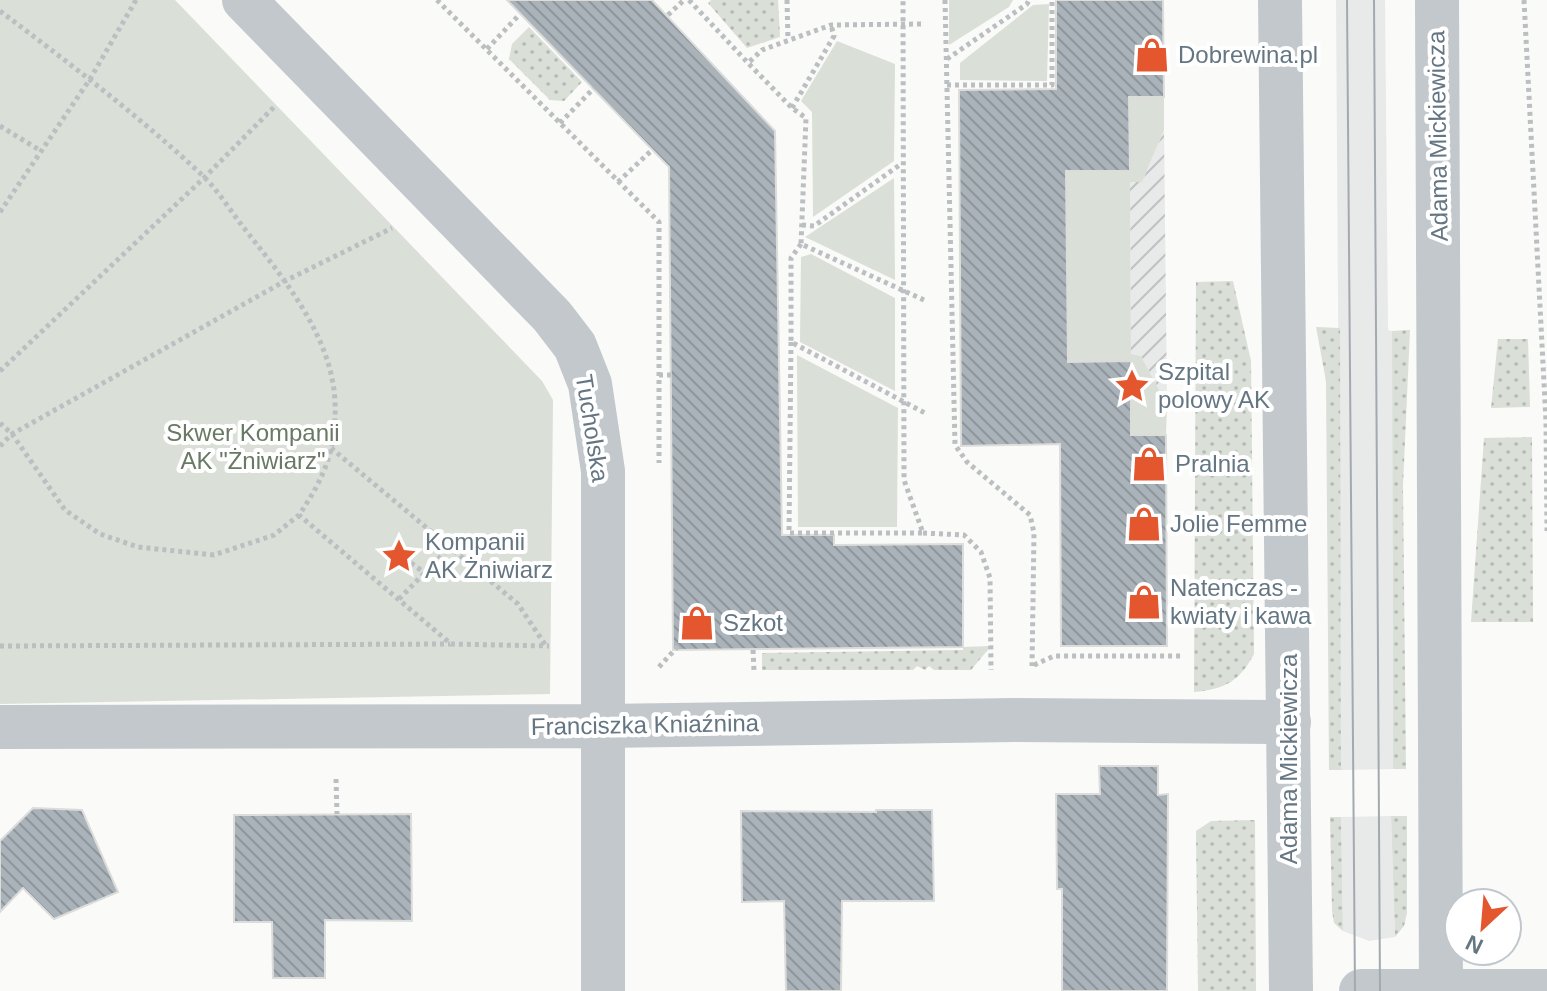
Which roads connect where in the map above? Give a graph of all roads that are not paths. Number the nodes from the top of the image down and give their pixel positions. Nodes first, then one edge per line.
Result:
1 (244, 0) edge
2 (1280, 0) edge
3 (1437, 0) edge
4 (1289, 722) junction
5 (602, 726) junction
6 (0, 727) edge
7 (603, 991) edge
8 (1291, 991) edge
9 (1361, 991) edge
10 (1441, 991) edge
11 (1547, 991) edge

1 - 5 street, Tucholska
2 - 4 street, Adama Mickiewicza
3 - 10 street, Adama Mickiewicza
4 - 5 street, Franciszka Kniaźnina
4 - 8 street, Adama Mickiewicza
5 - 6 street, Franciszka Kniaźnina
5 - 7 street, Tucholska
9 - 10 street
10 - 11 street

